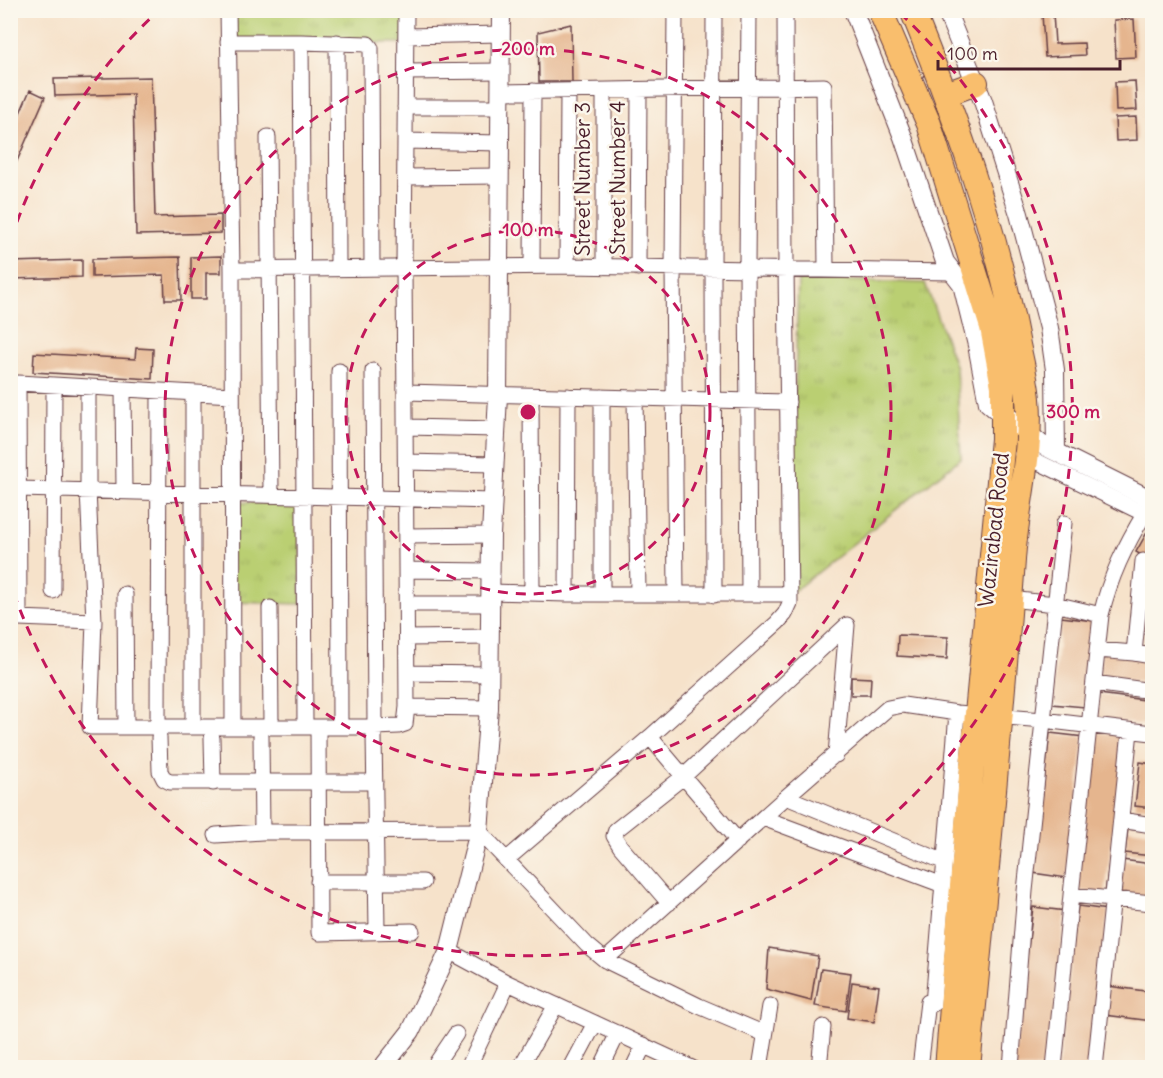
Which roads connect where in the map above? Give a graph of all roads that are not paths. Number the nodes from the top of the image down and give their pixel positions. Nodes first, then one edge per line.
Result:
1 (228, 10) edge
2 (406, 10) edge
3 (501, 10) edge
4 (675, 10) edge
5 (714, 10) edge
6 (749, 10) edge
7 (785, 10) edge
8 (853, 10) edge
9 (880, 10) edge
10 (912, 10) edge
11 (946, 10) edge
12 (501, 34) junction
13 (406, 36) junction
14 (228, 42) junction
15 (301, 42) junction
16 (337, 42) junction
17 (501, 71) junction
18 (406, 72) junction
19 (976, 83) junction
20 (784, 87) junction
21 (714, 88) junction
22 (749, 88) junction
23 (675, 89) junction
24 (639, 90) junction
25 (568, 91) junction
26 (604, 91) junction
27 (533, 92) junction
28 (946, 94) junction
29 (501, 99) junction
30 (405, 107) junction
31 (268, 137) dead end
32 (405, 141) junction
33 (500, 142) junction
34 (500, 176) junction
35 (405, 177) junction
36 (499, 266) junction
37 (532, 266) junction
38 (567, 266) junction
39 (404, 267) junction
40 (604, 267) junction
41 (338, 268) junction
42 (372, 268) junction
43 (638, 268) junction
44 (673, 268) junction
45 (747, 268) junction
46 (786, 268) junction
47 (269, 269) junction
48 (304, 269) junction
49 (713, 269) junction
50 (826, 269) junction
51 (232, 270) junction
52 (977, 288) junction
53 (339, 371) dead end
54 (373, 371) dead end
55 (54, 385) junction
56 (87, 387) junction
57 (123, 389) junction
58 (159, 391) junction
59 (406, 392) junction
60 (192, 393) junction
61 (232, 395) junction
62 (498, 395) junction
63 (531, 396) junction
64 (568, 396) junction
65 (602, 397) junction
66 (635, 398) junction
67 (674, 399) junction
68 (713, 400) junction
69 (749, 401) junction
70 (788, 402) junction
71 (1004, 413) junction
72 (406, 427) junction
73 (496, 429) junction
74 (14, 440) edge
75 (1003, 445) junction
76 (1026, 445) junction
77 (1056, 452) junction
78 (406, 462) junction
79 (493, 464) junction
80 (18, 489) junction
81 (54, 489) junction
82 (88, 490) junction
83 (124, 491) junction
84 (159, 492) junction
85 (193, 493) junction
86 (232, 494) junction
87 (271, 495) junction
88 (302, 496) junction
89 (339, 497) junction
90 (373, 497) junction
91 (406, 498) junction
92 (492, 501) junction
93 (1150, 510) edge
94 (1064, 523) dead end
95 (491, 535) junction
96 (406, 536) junction
97 (1123, 550) junction
98 (15, 552) edge
99 (1148, 563) edge
100 (407, 570) junction
101 (491, 571) junction
102 (53, 591) dead end
103 (532, 592) junction
104 (125, 594) dead end
105 (567, 594) junction
106 (602, 594) junction
107 (638, 594) junction
108 (676, 594) junction
109 (749, 594) junction
110 (790, 594) junction
111 (714, 595) junction
112 (491, 598) junction
113 (1010, 599) junction
114 (407, 604) junction
115 (1055, 604) junction
116 (270, 608) dead end
117 (1101, 615) junction
118 (94, 621) junction
119 (490, 637) junction
120 (407, 638) junction
121 (1098, 650) junction
122 (1134, 653) junction
123 (1152, 656) edge
124 (407, 673) junction
125 (489, 674) junction
126 (1094, 683) junction
127 (1152, 691) edge
128 (407, 708) junction
129 (489, 708) junction
130 (967, 714) junction
131 (1002, 718) junction
132 (1043, 720) junction
133 (126, 726) junction
134 (1090, 726) junction
135 (193, 727) junction
136 (233, 727) junction
137 (311, 727) junction
138 (340, 727) junction
139 (266, 731) junction
140 (374, 731) junction
141 (1130, 731) junction
142 (159, 732) junction
143 (1152, 733) edge
144 (650, 737) junction
145 (212, 738) dead end
146 (836, 755) junction
147 (683, 777) junction
148 (262, 782) junction
149 (318, 782) junction
150 (375, 782) junction
151 (213, 783) junction
152 (786, 797) junction
153 (763, 818) junction
154 (1120, 819) junction
155 (1152, 825) edge
156 (479, 831) junction
157 (262, 832) junction
158 (318, 832) junction
159 (375, 832) junction
160 (216, 835) dead end
161 (738, 841) junction
162 (506, 860) junction
163 (945, 862) junction
164 (318, 882) junction
165 (375, 882) junction
166 (423, 882) dead end
167 (952, 888) junction
168 (1071, 895) junction
169 (1112, 899) junction
170 (669, 903) junction
171 (1152, 903) edge
172 (377, 930) junction
173 (412, 931) dead end
174 (449, 951) junction
175 (605, 960) junction
176 (508, 983) junction
177 (556, 1005) junction
178 (770, 1006) dead end
179 (595, 1023) junction
180 (823, 1027) dead end
181 (618, 1033) junction
182 (456, 1034) dead end
183 (765, 1034) junction
184 (644, 1045) junction
185 (666, 1062) edge
186 (382, 1068) edge
187 (434, 1068) edge
188 (468, 1068) edge
189 (520, 1068) edge
190 (571, 1068) edge
191 (601, 1068) edge
192 (633, 1068) edge
193 (692, 1068) edge
194 (760, 1068) edge
195 (819, 1068) edge
196 (920, 1068) edge
197 (947, 1068) edge
198 (968, 1068) edge
199 (1011, 1068) edge
200 (1054, 1068) edge
201 (1095, 1068) edge

1 - 14 street
2 - 13 street
3 - 12 street
4 - 23 street
5 - 21 street
6 - 22 street
7 - 20 street
8 - 52 street
9 - 52 highway, Wazirabad Road
10 - 28 highway, Wazirabad Road
11 - 19 street
12 - 13 street
12 - 17 street
13 - 18 street
14 - 15 street
14 - 51 street
15 - 16 street
15 - 48 street
16 - 41 street
16 - 42 street
17 - 18 street
17 - 29 street
18 - 30 street
19 - 28 highway
19 - 77 street
20 - 22 street
20 - 46 street
20 - 50 street
21 - 22 street
21 - 23 street
21 - 49 street
22 - 45 street
23 - 24 street
23 - 44 street
24 - 26 street
24 - 43 street, Street Number 4
25 - 26 street
25 - 27 street
25 - 38 street
26 - 40 street, Street Number 3
27 - 29 street
27 - 37 street
28 - 52 highway, Wazirabad Road
29 - 30 street
29 - 33 street
30 - 32 street
31 - 47 street
32 - 33 street
32 - 35 street
33 - 34 street
34 - 35 street
34 - 36 street
35 - 39 street
36 - 37 street
36 - 39 street
36 - 62 street
37 - 38 street
38 - 40 street
39 - 42 street
39 - 59 street
40 - 43 street
41 - 42 street
41 - 48 street
43 - 44 street
44 - 49 street
44 - 67 street
45 - 46 street
45 - 49 street
45 - 69 street
46 - 50 street
46 - 70 street
47 - 48 street
47 - 51 street
47 - 87 street
48 - 88 street
49 - 68 street
50 - 52 street
51 - 61 street
52 - 71 highway, Wazirabad Road
52 - 76 highway, Wazirabad Road
53 - 89 street
54 - 90 street
55 - 56 street
55 - 74 street
55 - 81 street
56 - 57 street
56 - 82 street
57 - 58 street
57 - 83 street
58 - 60 street
58 - 84 street
59 - 62 street
59 - 72 street
60 - 61 street
60 - 85 street
61 - 86 street
62 - 63 street
62 - 73 street
63 - 64 street
63 - 103 street
64 - 65 street
64 - 105 street
65 - 66 street
65 - 106 street
66 - 67 street
66 - 107 street
67 - 68 street
67 - 108 street
68 - 69 street
68 - 111 street
69 - 70 street
69 - 109 street
70 - 110 street
71 - 75 highway, Wazirabad Road
71 - 76 street
72 - 73 street
72 - 78 street
73 - 79 street
74 - 80 street
75 - 76 street
75 - 130 highway, Wazirabad Road
76 - 77 street
76 - 93 street
76 - 113 highway, Wazirabad Road
77 - 93 street
78 - 79 street
78 - 91 street
79 - 92 street
80 - 81 street
80 - 98 street
81 - 82 street
81 - 102 street
82 - 83 street
82 - 118 street
83 - 84 street
84 - 85 street
84 - 142 street
85 - 86 street
85 - 135 street
86 - 87 street
86 - 136 street
87 - 88 street
88 - 89 street
88 - 137 street
89 - 90 street
89 - 138 street
90 - 91 street
90 - 140 street
91 - 92 street
91 - 96 street
92 - 95 street
93 - 97 street
94 - 115 street
95 - 96 street
95 - 101 street
96 - 100 street
97 - 99 street
97 - 117 street
98 - 118 street
99 - 122 street
100 - 101 street
100 - 114 street
101 - 112 street
103 - 105 street
103 - 112 street
104 - 133 street
105 - 106 street
106 - 107 street
107 - 108 street
108 - 111 street
109 - 110 street
109 - 111 street
110 - 144 street
112 - 114 street
112 - 119 street
113 - 115 street
113 - 131 highway, Wazirabad Road
114 - 120 street
115 - 117 street
115 - 132 street
116 - 139 street
117 - 121 street
118 - 133 street
119 - 120 street
119 - 125 street
120 - 124 street
121 - 122 street
121 - 126 street
122 - 123 street
124 - 125 street
124 - 128 street
125 - 129 street
126 - 127 street
126 - 134 street
128 - 129 street
128 - 140 street
129 - 156 street
130 - 131 street
130 - 146 street
130 - 163 street
130 - 167 highway, Wazirabad Road
131 - 132 street
131 - 198 highway, Wazirabad Road
132 - 134 street
132 - 199 street
133 - 142 street
134 - 141 street
134 - 168 street
135 - 136 street
135 - 142 street
136 - 139 street
137 - 138 street
137 - 139 street
137 - 149 street
138 - 140 street
139 - 148 street
140 - 150 street
141 - 143 street
141 - 154 street
142 - 151 street
144 - 147 street
144 - 162 street
145 - 151 street
146 - 147 street
146 - 152 street
147 - 161 street
147 - 170 street
148 - 149 street
148 - 151 street
148 - 157 street
149 - 150 street
149 - 158 street
150 - 159 street
152 - 153 street
152 - 163 street
153 - 161 street
153 - 167 street
154 - 155 street
154 - 169 street
156 - 159 street
156 - 162 street
156 - 174 street
157 - 158 street
157 - 160 street
158 - 159 street
158 - 164 street
159 - 165 street
161 - 170 street
162 - 175 street
163 - 167 street
164 - 165 street
164 - 172 street
165 - 166 street
165 - 172 street
167 - 196 street
167 - 197 highway, Wazirabad Road
168 - 169 street
168 - 200 street
169 - 171 street
169 - 201 street
170 - 175 street
172 - 173 street
174 - 176 street
174 - 186 street
175 - 183 street
176 - 177 street
176 - 188 street
177 - 179 street
177 - 189 street
178 - 183 street
179 - 181 street
179 - 190 street
180 - 195 street
181 - 184 street
181 - 191 street
182 - 187 street
183 - 194 street
184 - 185 street
184 - 192 street
185 - 193 street

